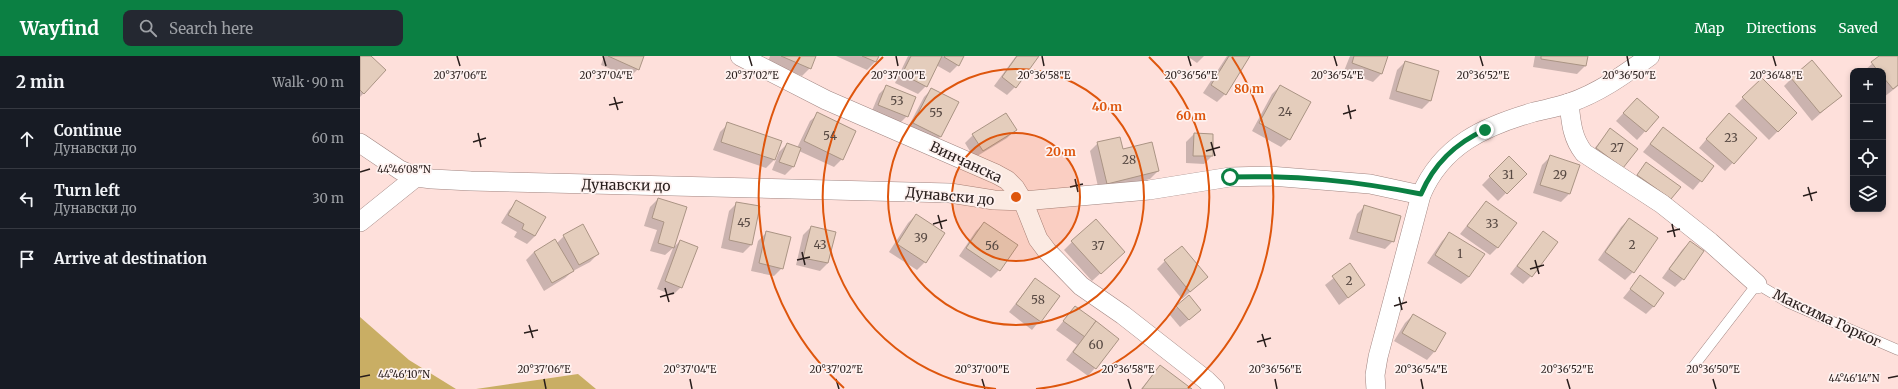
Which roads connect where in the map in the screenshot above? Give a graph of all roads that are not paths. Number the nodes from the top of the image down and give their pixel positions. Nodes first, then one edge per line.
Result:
1 (740, 56) edge
2 (1650, 56) edge
3 (1569, 103) junction
4 (360, 143) edge
5 (416, 177) junction
6 (1421, 194) junction
7 (1023, 201) junction
8 (360, 222) edge
9 (1757, 284) junction
10 (1898, 350) edge
11 (1693, 367) dead end
12 (1215, 389) edge
13 (1376, 389) edge

1 - 7 street, Винчанска
2 - 3 street
3 - 6 street
3 - 9 street, Максима Горког
4 - 5 street, Дунавски до
5 - 7 street, Дунавски до
5 - 8 street
6 - 7 street, Дунавски до
6 - 13 street
7 - 12 street, Винчанска
9 - 10 lane, Максима Горког
9 - 11 lane, Максима Горког

